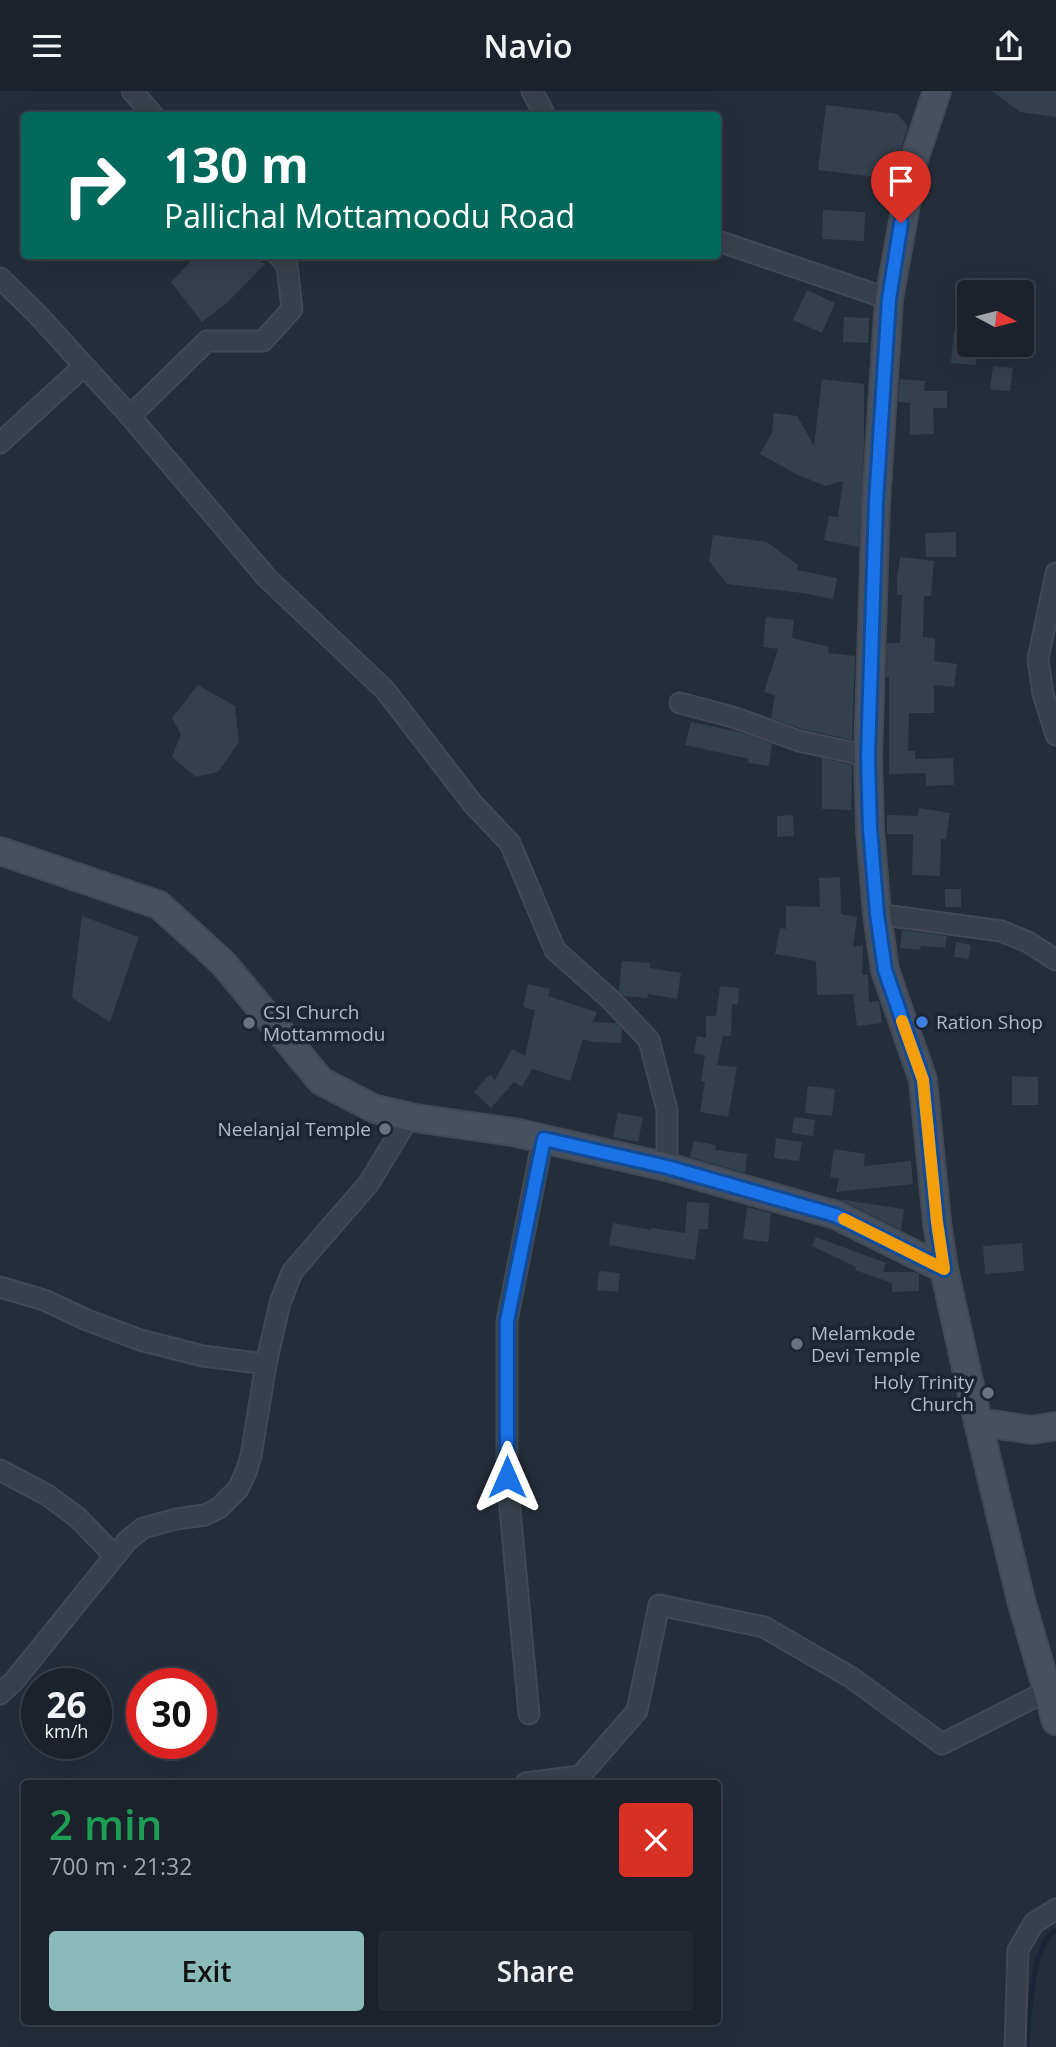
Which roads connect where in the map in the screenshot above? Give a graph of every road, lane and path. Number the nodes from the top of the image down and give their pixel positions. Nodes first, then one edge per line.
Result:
1 (132, 91) edge
2 (532, 91) edge
3 (937, 91) edge
4 (150, 112) edge
5 (543, 112) edge
6 (721, 242) edge
7 (282, 259) edge
8 (0, 278) edge
9 (889, 299) junction
10 (84, 366) junction
11 (130, 416) junction
12 (0, 443) edge
13 (1056, 573) edge
14 (680, 703) dead end
15 (1056, 735) edge
16 (868, 756) junction
17 (0, 851) edge
18 (877, 914) junction
19 (1056, 960) edge
20 (409, 1117) junction
21 (544, 1139) junction
22 (667, 1167) junction
23 (944, 1269) junction
24 (0, 1287) edge
25 (266, 1364) junction
26 (978, 1422) junction
27 (1056, 1426) edge
28 (0, 1470) edge
29 (114, 1556) junction
30 (1047, 1691) junction
31 (0, 1694) edge
32 (529, 1714) dead end
33 (1056, 1721) edge
34 (549, 1780) edge
35 (1056, 1909) edge
36 (1015, 2047) edge

1 - 4 street
2 - 5 street
3 - 9 street
6 - 9 street
7 - 11 street
8 - 10 street
9 - 16 street
10 - 11 street
10 - 12 street
11 - 22 street
13 - 15 street
14 - 16 street
16 - 18 street
17 - 20 street
18 - 19 street
18 - 23 street
20 - 21 street
20 - 25 street
21 - 22 street
21 - 32 street
22 - 23 street
23 - 26 street
24 - 25 street
25 - 29 street
26 - 27 street
26 - 30 street
28 - 29 street
29 - 31 street
30 - 33 street
30 - 34 street
35 - 36 street

